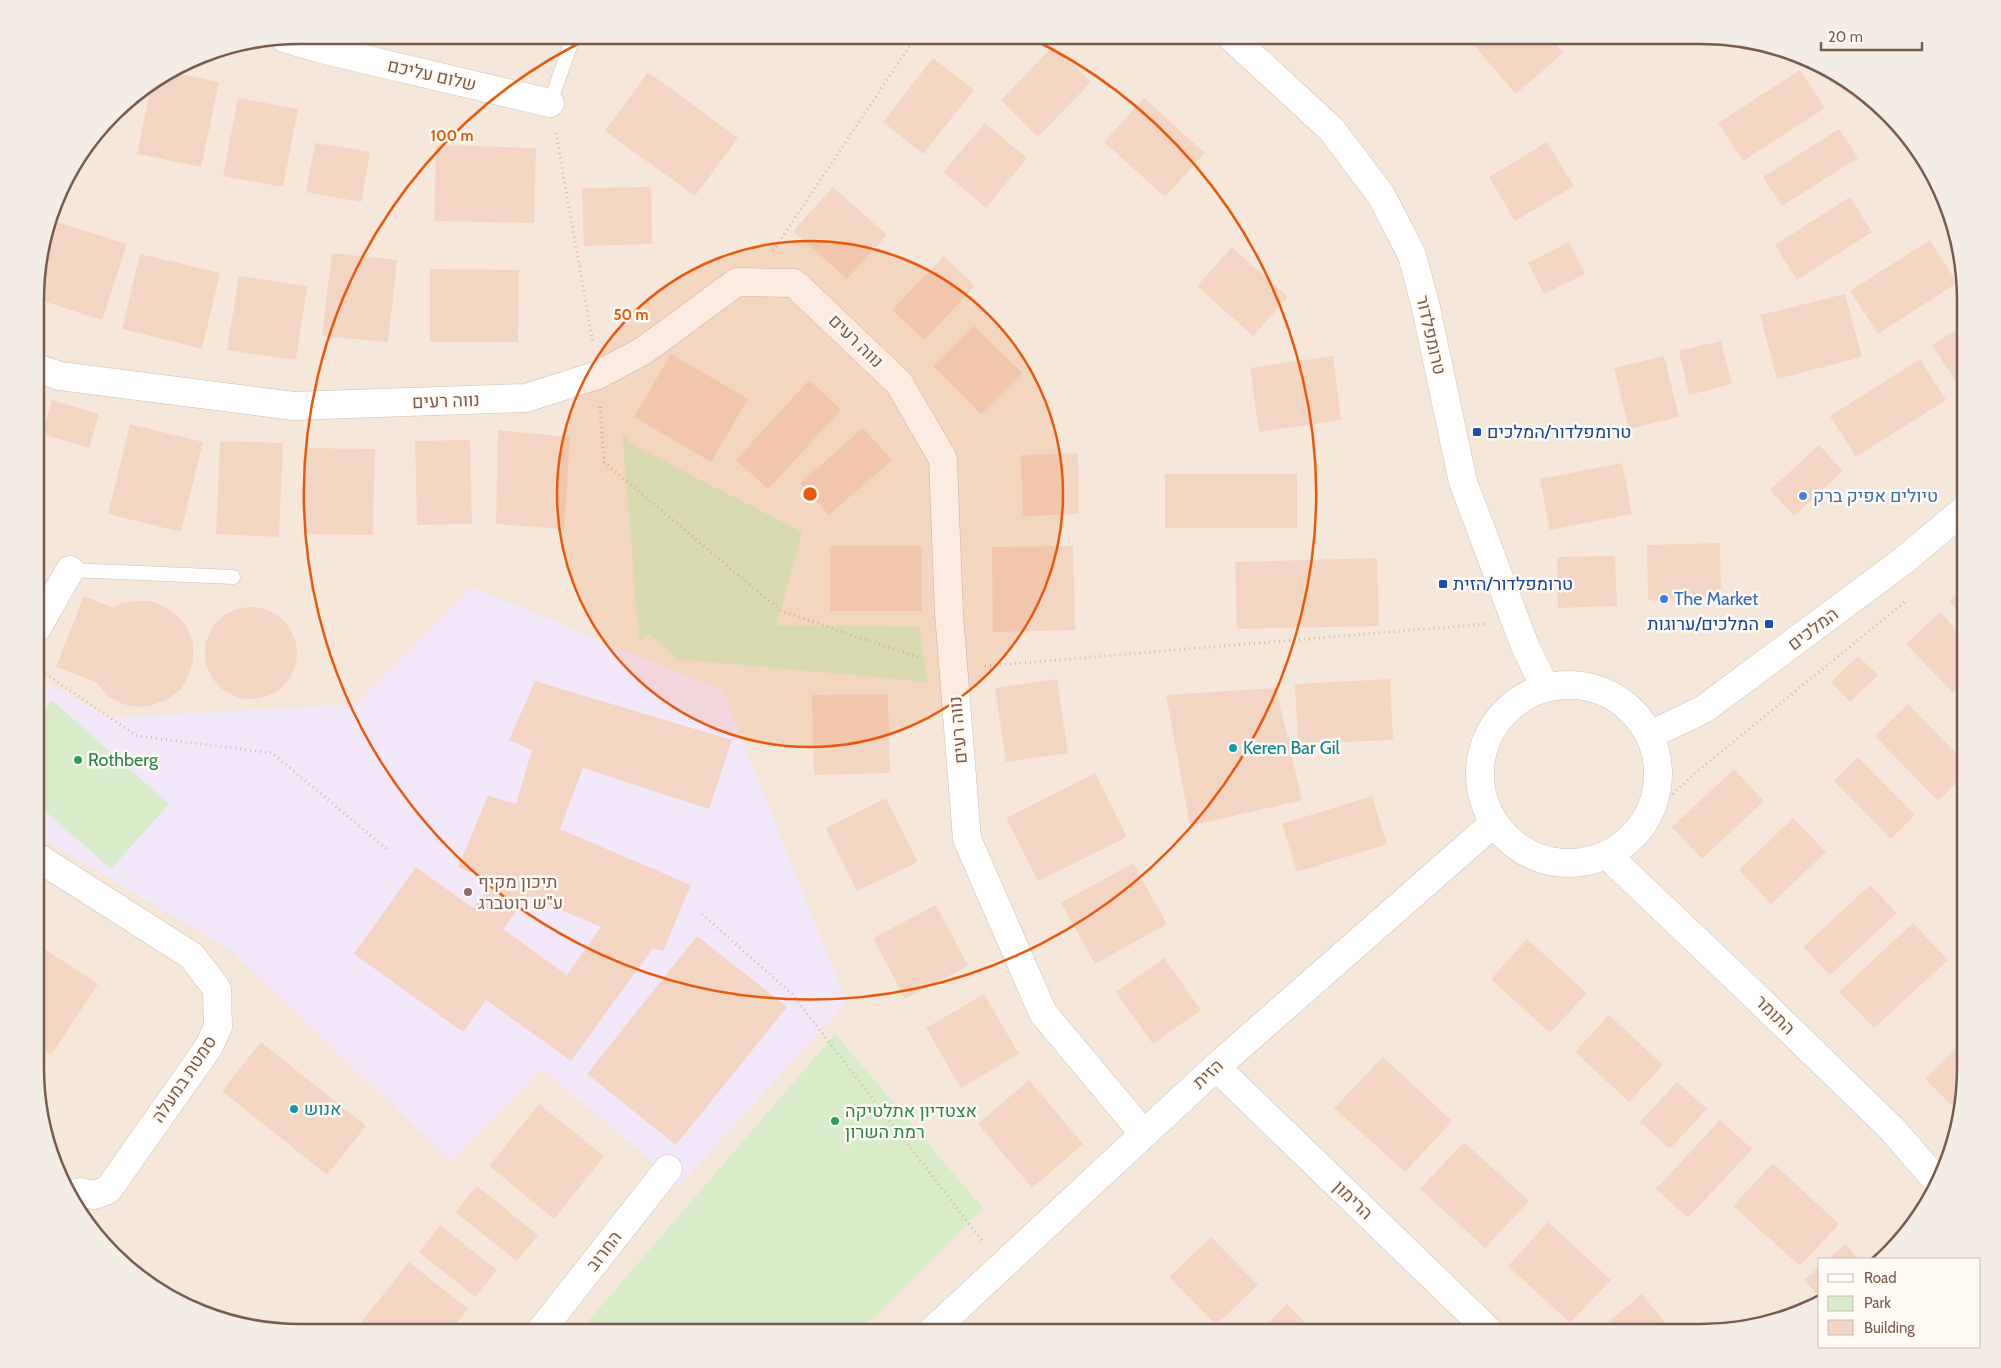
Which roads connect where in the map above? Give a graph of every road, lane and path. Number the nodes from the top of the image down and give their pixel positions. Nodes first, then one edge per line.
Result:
1 (304, 44) edge
2 (571, 44) edge
3 (911, 44) edge
4 (1239, 44) edge
5 (550, 103) junction
6 (752, 283) junction
7 (44, 370) edge
8 (598, 376) junction
9 (1957, 516) edge
10 (70, 570) joint
11 (233, 577) dead end
12 (1913, 596) dead end
13 (44, 616) edge
14 (1516, 621) junction
15 (953, 668) junction
16 (44, 673) edge
17 (1545, 687) junction
18 (1650, 735) junction
19 (1647, 818) junction
20 (1494, 823) junction
21 (388, 850) dead end
22 (1607, 855) junction
23 (44, 861) edge
24 (702, 914) dead end
25 (1216, 1067) junction
26 (1144, 1134) junction
27 (668, 1169) dead end
28 (1933, 1177) edge
29 (77, 1193) edge
30 (982, 1241) dead end
31 (545, 1324) edge
32 (940, 1324) edge
33 (1482, 1324) edge

1 - 5 street, שלום עליכם
2 - 5 lane
3 - 6 path
4 - 14 street, טרומפלדור
5 - 8 path
6 - 8 street, נווה רעים
6 - 15 street, נווה רעים
7 - 8 street, נווה רעים
8 - 15 path
9 - 18 street, המלכים
10 - 11 lane
10 - 13 street
12 - 19 path
14 - 15 path
14 - 17 street, טרומפלדור
15 - 26 street, נווה רעים
16 - 21 path
17 - 18 street
17 - 20 street
18 - 19 street
19 - 22 street
20 - 22 street
20 - 25 street, הזית
22 - 28 street, התומר
23 - 29 street, סמטת במעלה
24 - 30 path
25 - 26 street, הזית
25 - 33 street, הרימון
26 - 32 street, הזית
27 - 31 street, החרוב

